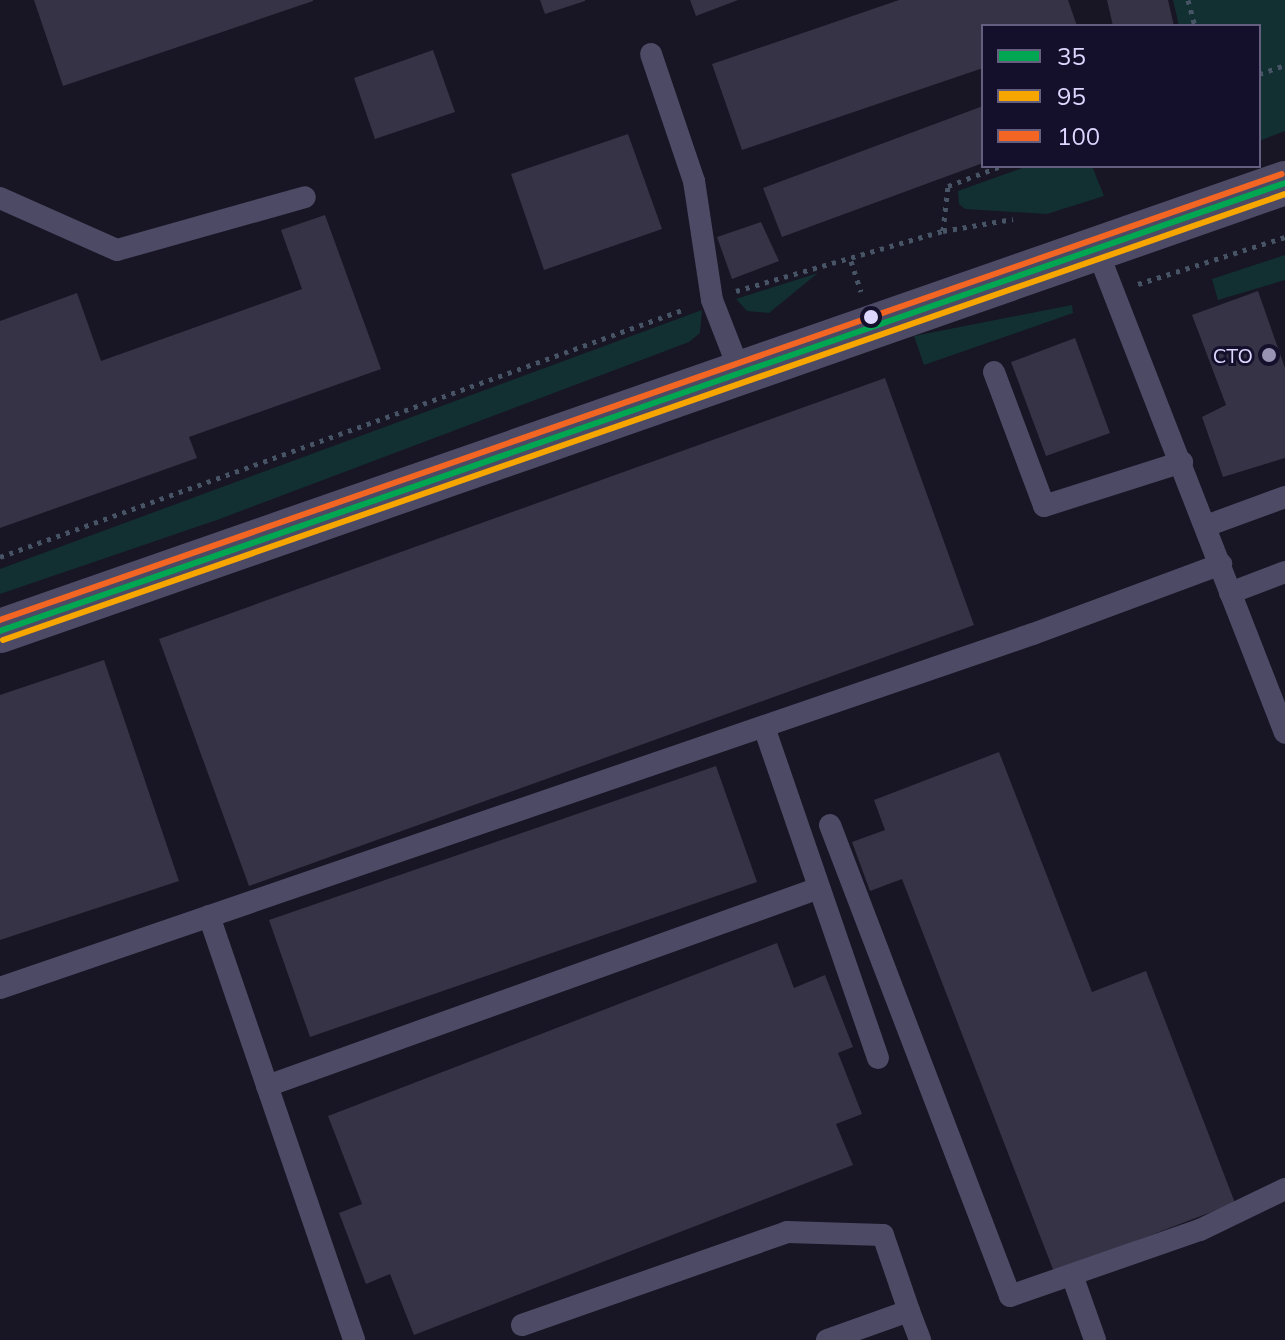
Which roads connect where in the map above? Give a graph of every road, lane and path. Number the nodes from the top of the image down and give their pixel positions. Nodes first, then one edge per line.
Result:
1 (1188, 0) edge
2 (1194, 24) edge
3 (651, 54) dead end
4 (1285, 65) edge
5 (1261, 73) edge
6 (996, 168) edge
7 (1285, 183) edge
8 (305, 197) dead end
9 (0, 198) edge
10 (1013, 219) dead end
11 (943, 231) junction
12 (1285, 237) edge
13 (1097, 250) junction
14 (1112, 295) junction
15 (712, 300) junction
16 (740, 372) junction
17 (994, 372) dead end
18 (1182, 462) junction
19 (1285, 497) edge
20 (1206, 526) junction
21 (0, 557) edge
22 (1221, 564) junction
23 (1285, 572) edge
24 (1230, 593) junction
25 (0, 631) edge
26 (764, 727) junction
27 (1285, 733) edge
28 (830, 825) dead end
29 (819, 888) junction
30 (209, 916) junction
31 (0, 988) edge
32 (878, 1058) dead end
33 (267, 1086) junction
34 (1285, 1189) edge
35 (1072, 1275) junction
36 (909, 1311) junction
37 (522, 1325) dead end
38 (354, 1340) edge
39 (827, 1340) edge
40 (920, 1340) edge
41 (1095, 1340) edge

1 - 2 path
3 - 15 lane
4 - 5 path
6 - 11 path
7 - 13 street
8 - 9 lane
10 - 11 path
11 - 15 path
12 - 14 path
13 - 14 lane
13 - 16 street
14 - 18 lane
15 - 16 lane
15 - 21 path
16 - 25 street
17 - 18 lane
18 - 20 lane
19 - 20 lane
20 - 22 lane
22 - 24 lane
22 - 26 lane
23 - 24 lane
24 - 27 lane
26 - 29 lane
26 - 30 lane
28 - 35 lane
29 - 32 lane
29 - 33 lane
30 - 31 lane
30 - 33 lane
33 - 38 lane
34 - 35 lane
35 - 41 lane
36 - 37 lane
36 - 39 lane
36 - 40 lane

